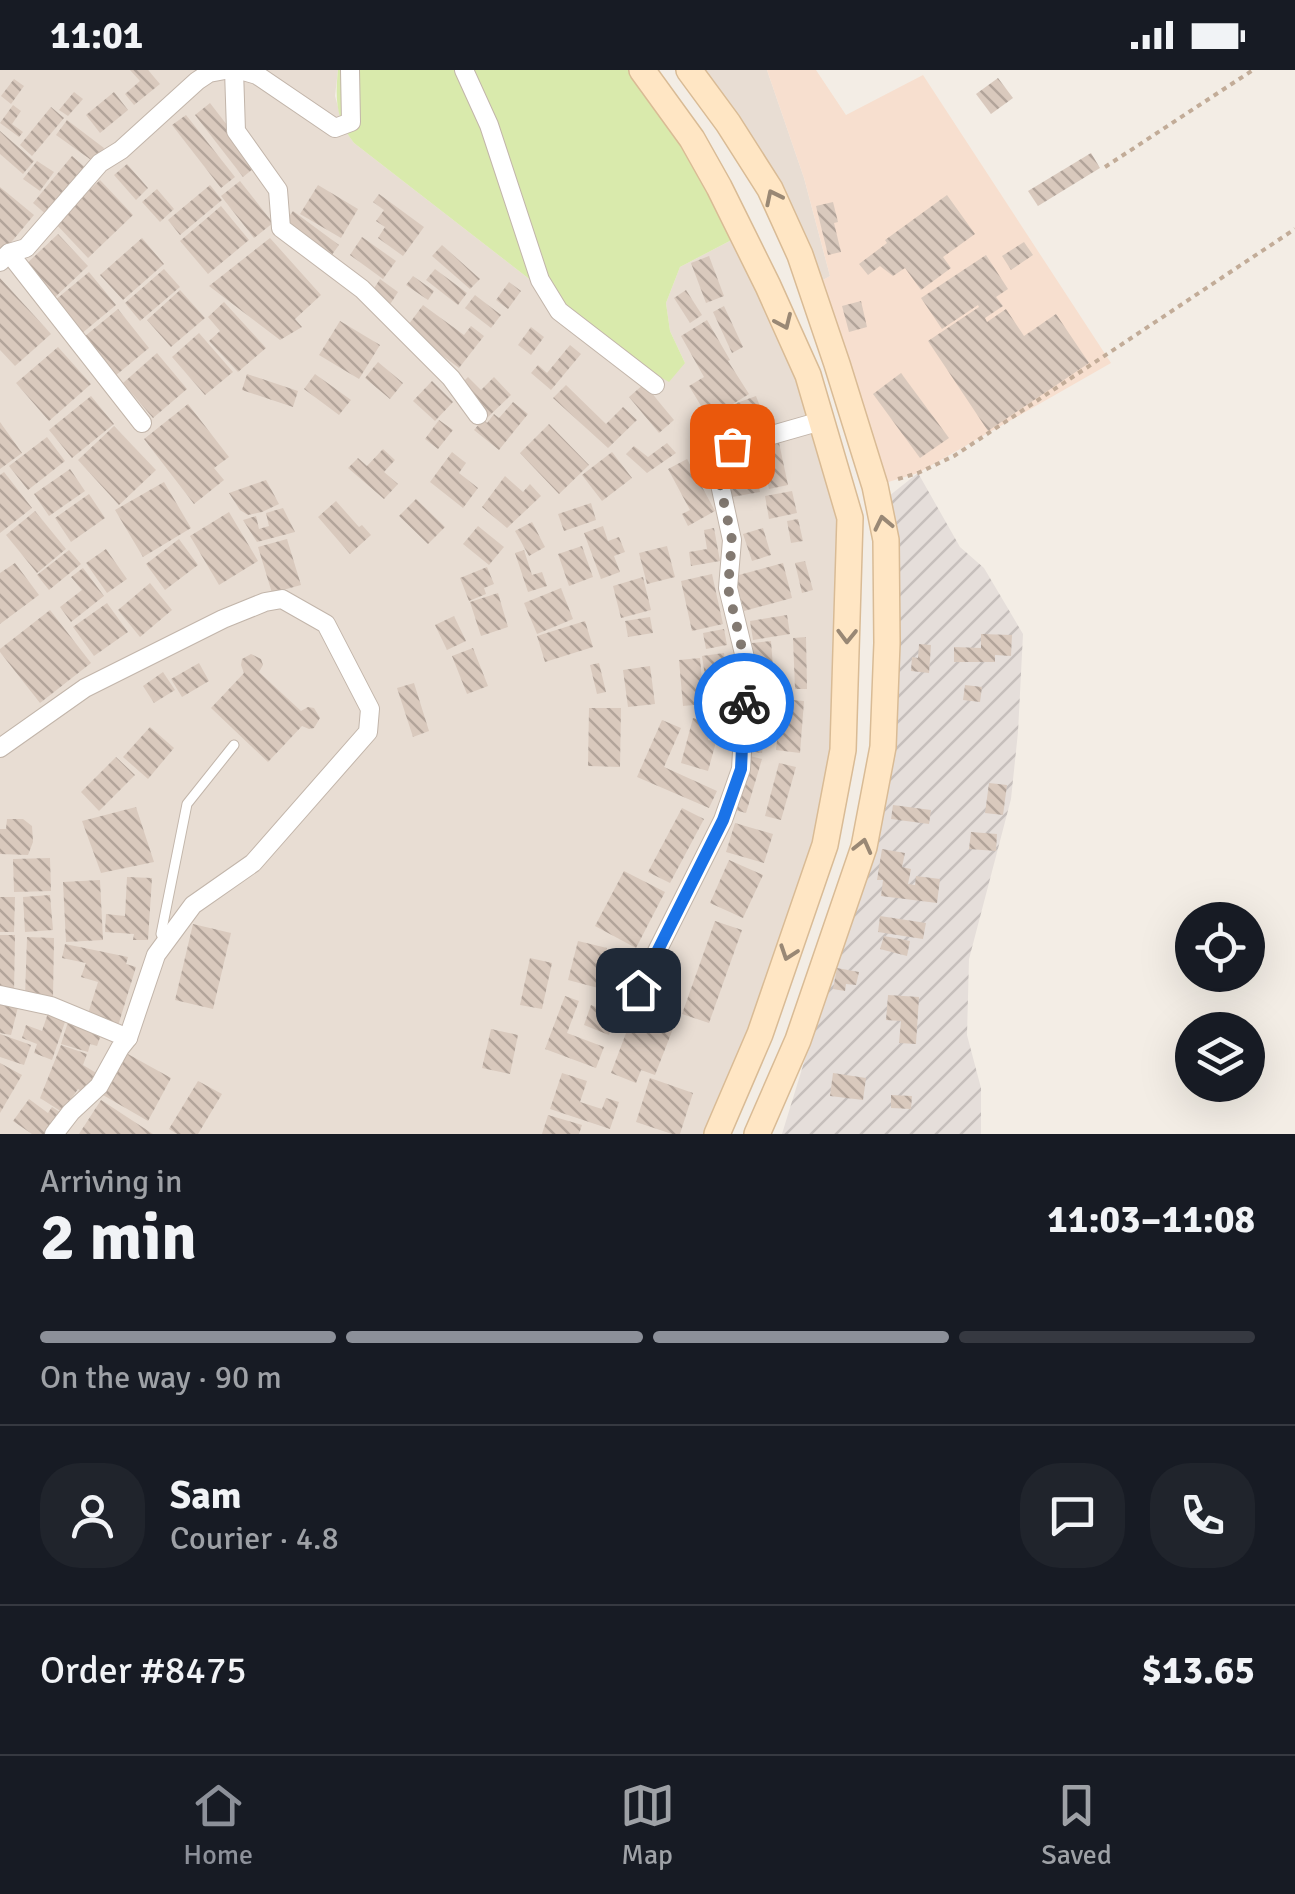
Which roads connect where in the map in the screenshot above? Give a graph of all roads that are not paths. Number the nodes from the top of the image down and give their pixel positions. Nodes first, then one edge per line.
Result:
1 (224, 70) edge
2 (237, 70) edge
3 (350, 70) edge
4 (464, 70) edge
5 (642, 70) edge
6 (689, 70) edge
7 (4, 258) edge
8 (655, 385) dead end
9 (478, 415) dead end
10 (821, 421) junction
11 (142, 422) dead end
12 (234, 745) dead end
13 (0, 748) edge
14 (166, 942) junction
15 (638, 990) dead end
16 (0, 995) edge
17 (128, 1038) junction
18 (54, 1134) edge
19 (717, 1134) edge
20 (757, 1134) edge

1 - 7 street
2 - 3 street
2 - 9 street
4 - 8 street
5 -> 10 main road
20 -> 6 main road
7 - 11 street
10 - 15 street
10 -> 19 main road
12 - 14 lane
13 - 14 street
14 - 17 street
16 - 17 street
17 - 18 street

